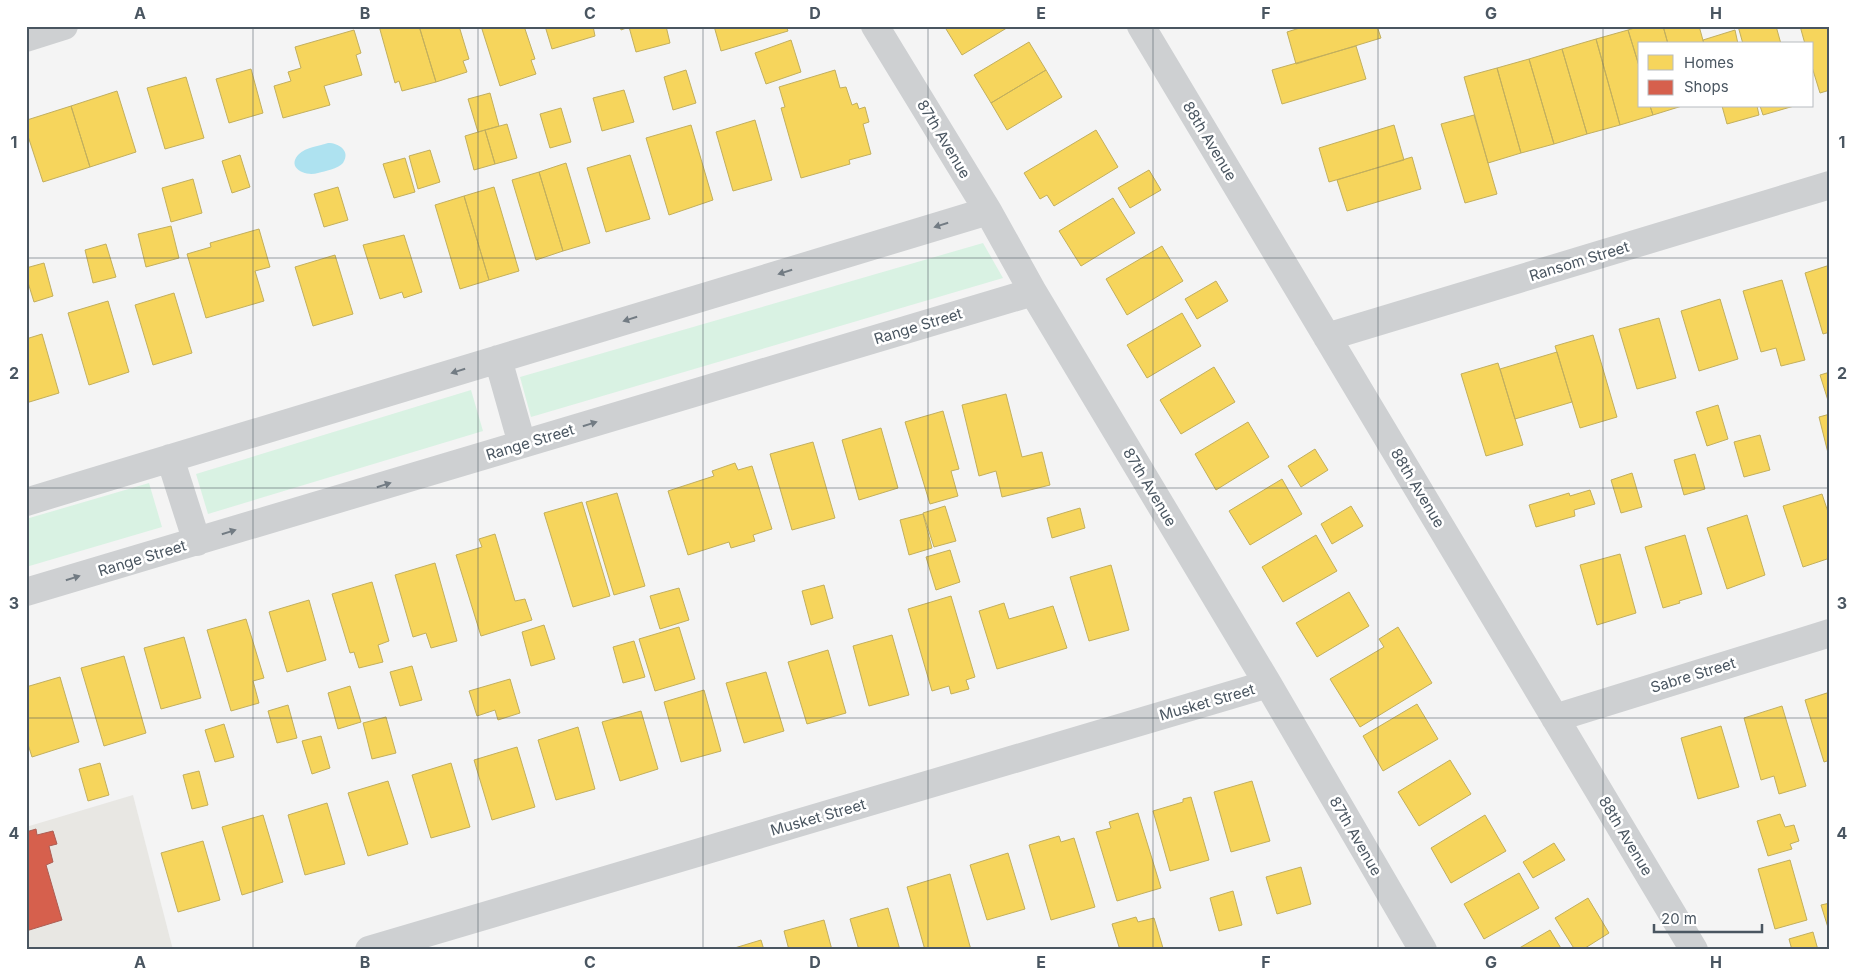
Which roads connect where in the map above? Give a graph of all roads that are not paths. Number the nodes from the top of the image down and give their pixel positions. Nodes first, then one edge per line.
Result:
1 (64, 26) edge
2 (875, 26) edge
3 (1141, 26) edge
4 (26, 38) edge
5 (1830, 185) edge
6 (988, 211) junction
7 (1033, 292) junction
8 (1327, 338) junction
9 (498, 359) junction
10 (522, 444) junction
11 (170, 458) junction
12 (26, 502) edge
13 (197, 542) junction
14 (26, 592) edge
15 (1830, 633) edge
16 (1268, 684) junction
17 (1555, 718) junction
18 (369, 950) edge
19 (1423, 950) edge
20 (1694, 950) edge

1 - 4 street
2 - 6 street, 87th Avenue
3 - 8 street, 88th Avenue
5 - 8 street, Ransom Street
6 - 7 street, 87th Avenue
6 -> 9 street
10 -> 7 street, Range Street
7 - 16 street, 87th Avenue
8 - 17 street, 88th Avenue
9 - 10 street
9 -> 11 street
13 -> 10 street, Range Street
11 - 12 street
11 - 13 street
14 -> 13 street, Range Street
15 - 17 street, Sabre Street
16 - 18 street, Musket Street
16 - 19 street, 87th Avenue
17 - 20 street, 88th Avenue

